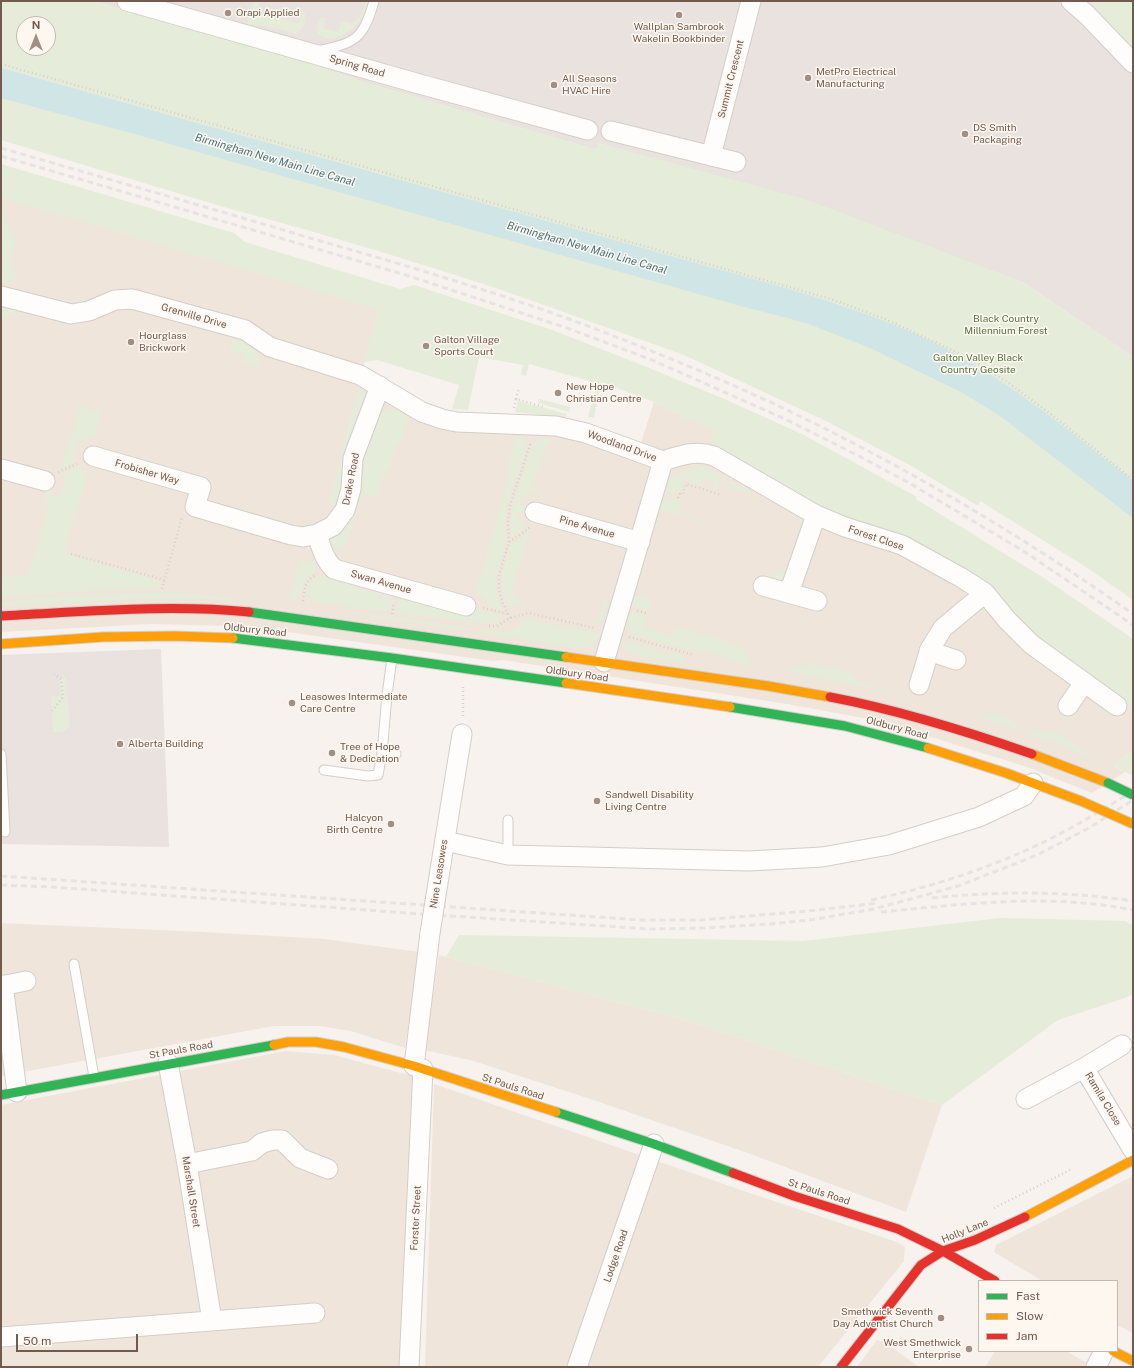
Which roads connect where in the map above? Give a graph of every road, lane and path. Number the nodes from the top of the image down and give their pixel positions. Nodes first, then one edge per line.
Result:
1 (127, 1) edge
2 (374, 1) edge
3 (751, 1) edge
4 (1071, 1) edge
5 (308, 52) junction
6 (1133, 63) edge
7 (1, 64) edge
8 (588, 130) dead end
9 (611, 131) dead end
10 (710, 156) junction
11 (736, 162) dead end
12 (1, 296) edge
13 (380, 386) junction
14 (520, 388) dead end
15 (516, 399) dead end
16 (533, 437) dead end
17 (93, 456) joint
18 (663, 461) junction
19 (1, 469) edge
20 (1133, 480) edge
21 (45, 482) joint
22 (201, 487) joint
23 (721, 495) dead end
24 (678, 498) dead end
25 (183, 513) dead end
26 (537, 513) joint
27 (816, 515) junction
28 (317, 534) junction
29 (510, 542) junction
30 (640, 542) junction
31 (71, 554) dead end
32 (322, 570) dead end
33 (165, 580) junction
34 (763, 586) dead end
35 (162, 589) dead end
36 (789, 593) junction
37 (985, 593) junction
38 (396, 596) dead end
39 (817, 601) dead end
40 (302, 604) dead end
41 (466, 606) joint
42 (508, 614) junction
43 (392, 615) dead end
44 (1, 616) edge
45 (510, 618) junction
46 (484, 626) dead end
47 (602, 630) dead end
48 (1, 644) edge
49 (929, 651) junction
50 (392, 658) junction
51 (956, 660) dead end
52 (604, 662) junction
53 (54, 674) dead end
54 (463, 683) dead end
55 (1084, 683) junction
56 (919, 685) dead end
57 (1068, 706) dead end
58 (1117, 706) dead end
59 (52, 711) dead end
60 (462, 734) joint
61 (382, 752) junction
62 (1, 754) edge
63 (396, 754) dead end
64 (324, 770) dead end
65 (1033, 783) junction
66 (1133, 796) edge
67 (508, 820) dead end
68 (1133, 824) edge
69 (5, 832) dead end
70 (445, 841) junction
71 (508, 855) junction
72 (74, 964) dead end
73 (26, 981) dead end
74 (2, 986) edge
75 (1122, 1045) dead end
76 (168, 1063) junction
77 (418, 1068) junction
78 (1084, 1068) junction
79 (94, 1077) junction
80 (9, 1093) edge
81 (1026, 1100) dead end
82 (654, 1144) junction
83 (1133, 1150) edge
84 (1133, 1160) edge
85 (186, 1164) junction
86 (1079, 1166) dead end
87 (328, 1169) dead end
88 (988, 1212) dead end
89 (943, 1251) junction
90 (994, 1280) edge
91 (315, 1313) dead end
92 (212, 1321) junction
93 (1, 1337) edge
94 (1104, 1352) edge
95 (1115, 1352) edge
96 (1133, 1361) edge
97 (409, 1367) edge
98 (577, 1367) edge
99 (842, 1367) edge
100 (1096, 1367) edge

1 - 5 street, Spring Road
2 - 5 lane
3 - 10 street, Summit Crescent
4 - 6 street
5 - 8 street, Spring Road
7 - 20 path
9 - 10 street
10 - 11 street
12 - 13 street, Grenville Drive
13 - 18 street, Woodland Drive
13 - 28 street, Drake Road
14 - 15 path
16 - 29 path
17 - 21 path
17 - 22 street, Frobisher Way
18 - 27 street, Forest Close
18 - 30 street, Woodland Drive
19 - 21 street
22 - 28 street, Drake Road
23 - 24 path
25 - 33 path
26 - 29 path
26 - 30 street, Pine Avenue
27 - 36 street
27 - 37 street, Forest Close
28 - 41 street, Swan Avenue
29 - 42 path
30 - 52 street, Woodland Drive
31 - 33 path
32 - 40 path
33 - 35 path
34 - 36 street
36 - 39 street
37 - 49 street
37 - 55 street, Forest Close
38 - 43 path
41 - 42 path
42 - 45 path
44 - 52 main road, Oldbury Road
45 - 46 path
45 - 47 path
48 - 50 main road, Oldbury Road
49 - 51 street
49 - 56 street
50 - 61 lane
50 - 65 main road, Oldbury Road
52 - 66 main road, Oldbury Road, bridge
53 - 59 path
54 - 60 path
55 - 57 street
55 - 58 street, Forest Close
60 - 70 street, Nine Leasowes
61 - 63 lane
61 - 64 lane
62 - 69 lane
65 - 68 main road, Oldbury Road, bridge
65 - 71 street
67 - 71 lane
70 - 71 street
70 - 77 street, Nine Leasowes, bridge
72 - 79 lane
73 - 74 street
74 - 80 street
75 - 78 street, Ramila Close
76 - 77 main road, St Pauls Road
76 - 79 main road, St Pauls Road
76 - 85 street, Marshall Street
77 - 82 main road, St Pauls Road
77 - 97 street, Forster Street
78 - 81 street, Ramila Close
78 - 83 street, Ramila Close
79 - 80 main road, St Pauls Road
82 - 89 main road, St Pauls Road
82 - 98 street, Lodge Road
84 - 89 main road, Holly Lane
85 - 87 street
85 - 92 street, Marshall Street
86 - 88 path
89 - 90 main road, St Pauls Road
89 - 99 main road, Holly Lane
91 - 92 street
92 - 93 street
94 - 100 street
95 - 96 main road

